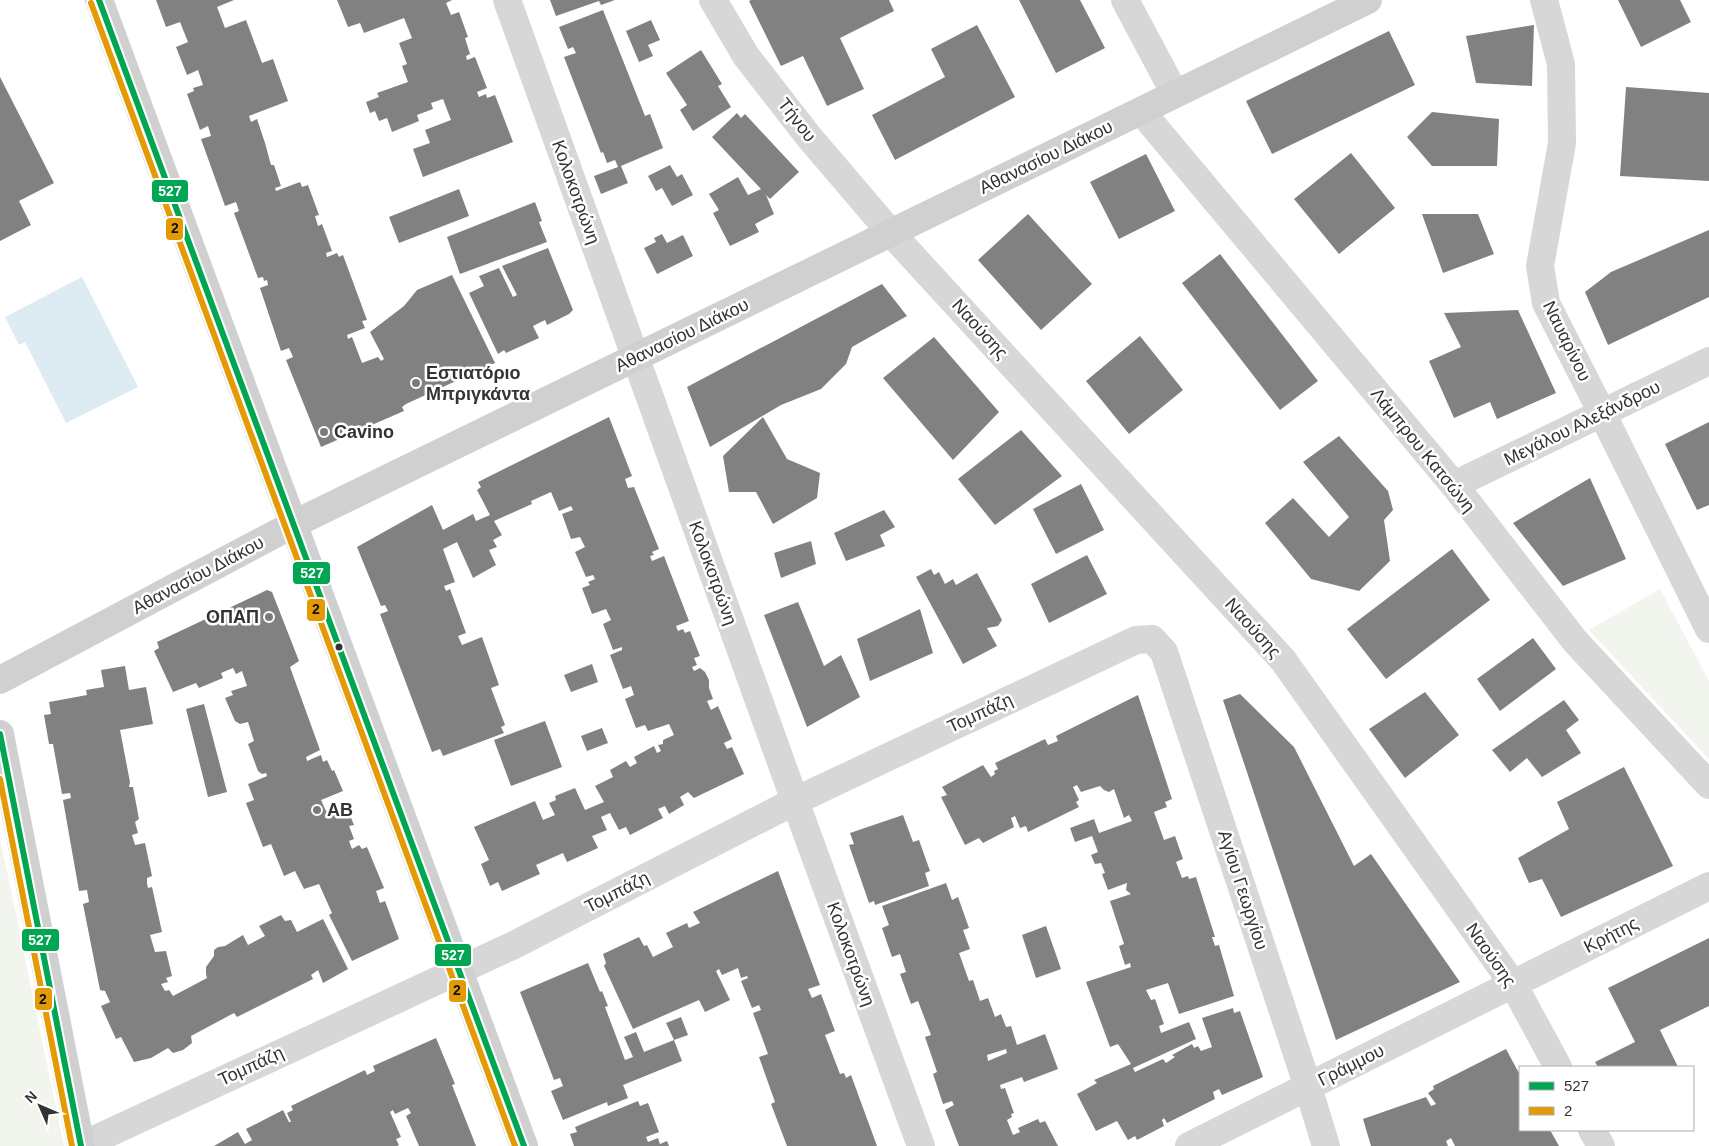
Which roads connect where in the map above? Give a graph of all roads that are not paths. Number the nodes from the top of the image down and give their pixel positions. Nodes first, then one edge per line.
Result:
1 (99, 0) edge
2 (507, 0) edge
3 (713, 0) edge
4 (1125, 0) edge
5 (1368, 0) edge
6 (1544, 0) edge
7 (1175, 94) junction
8 (1141, 111) junction
9 (891, 233) junction
10 (636, 357) junction
11 (1709, 361) edge
12 (1602, 413) junction
13 (1454, 486) junction
14 (294, 524) junction
15 (1709, 629) edge
16 (1152, 639) joint
17 (0, 680) edge
18 (0, 734) edge
19 (1709, 785) edge
20 (795, 801) junction
21 (1709, 886) edge
22 (459, 970) junction
23 (1513, 984) junction
24 (1557, 1066) edge
25 (1308, 1086) junction
26 (1593, 1131) edge
27 (81, 1146) edge
28 (524, 1146) edge
29 (921, 1146) edge
30 (1189, 1146) edge
31 (1326, 1146) edge
32 (1601, 1146) edge

1 - 14 street
2 - 10 street, Κολοκοτρώνη
3 - 9 street, Τήνου
4 - 7 street
5 - 7 street, Αθανασίου Διάκου
6 - 12 street, Ναυαρίνου
7 - 8 street, Αθανασίου Διάκου
8 - 9 street, Αθανασίου Διάκου
8 - 13 street, Λάμπρου Κατσώνη
9 - 10 street, Αθανασίου Διάκου
9 - 23 street, Ναούσης
10 - 14 street, Αθανασίου Διάκου
10 - 20 street, Κολοκοτρώνη
11 - 12 street, Μεγάλου Αλεξάνδρου
12 - 13 street, Μεγάλου Αλεξάνδρου
12 - 15 street, Ναυαρίνου
13 - 19 street, Λάμπρου Κατσώνη
14 - 17 street, Αθανασίου Διάκου
14 - 22 street
16 - 20 street, Τομπάζη
16 - 25 street, Αγίου Γεωργίου
18 - 27 street
20 - 22 street, Τομπάζη
20 - 29 street, Κολοκοτρώνη
21 - 23 street, Κρήτης
22 - 27 street, Τομπάζη
22 - 28 street
23 - 24 street, Ναούσης
23 - 25 street, Γράμμου
25 - 30 street, Γράμμου
25 - 31 street, Αγίου Γεωργίου
26 - 32 street

